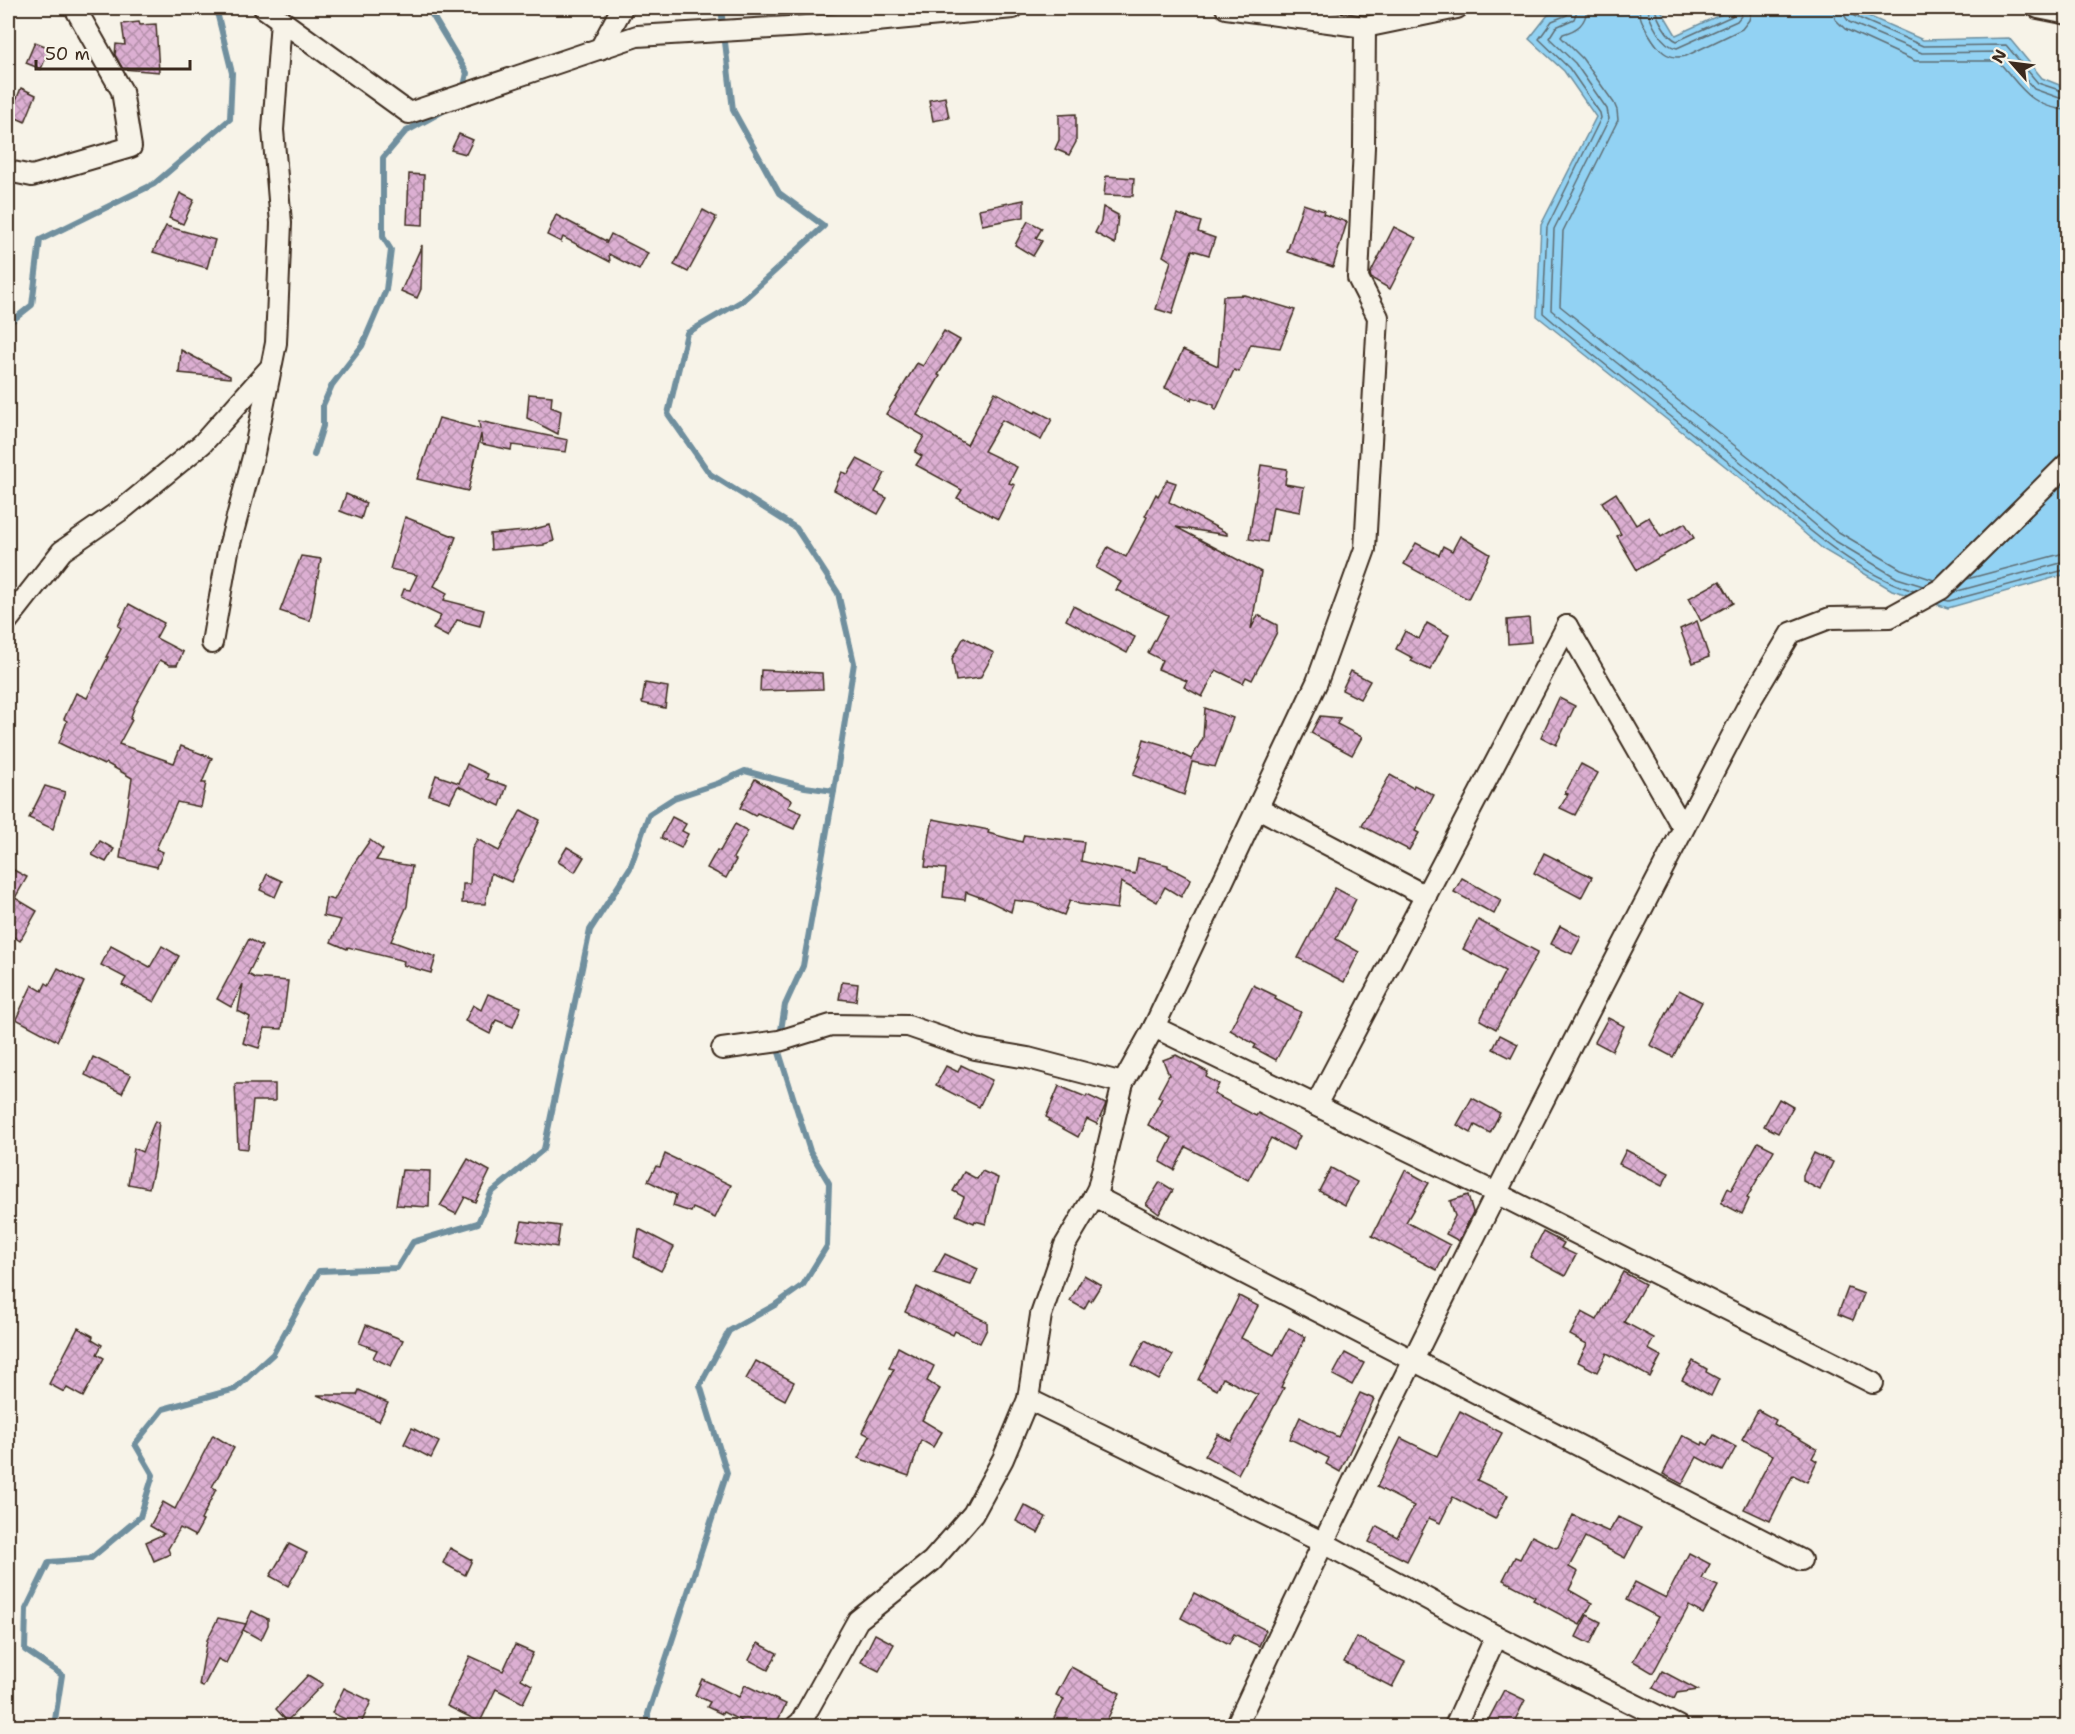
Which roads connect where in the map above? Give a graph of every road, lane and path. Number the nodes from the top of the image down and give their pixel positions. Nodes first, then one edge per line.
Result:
1 (75, 8) edge
2 (264, 8) edge
3 (622, 8) edge
4 (1013, 8) edge
5 (1226, 8) edge
6 (1457, 8) edge
7 (2038, 8) edge
8 (2067, 14) edge
9 (826, 16) edge
10 (281, 20) junction
11 (1365, 27) junction
12 (600, 49) junction
13 (8, 171) edge
14 (271, 368) junction
15 (2067, 463) edge
16 (8, 620) edge
17 (213, 643) dead end
18 (1258, 808) junction
19 (1683, 828) junction
20 (1426, 896) junction
21 (1154, 1027) junction
22 (722, 1049) dead end
23 (1123, 1083) junction
24 (1316, 1105) junction
25 (1496, 1192) junction
26 (1094, 1196) junction
27 (1412, 1362) junction
28 (1873, 1383) dead end
29 (1028, 1399) junction
30 (1323, 1542) junction
31 (1801, 1560) dead end
32 (1496, 1636) junction
33 (796, 1726) edge
34 (1236, 1726) edge
35 (1455, 1726) edge
36 (1678, 1726) edge

1 - 13 street
2 - 10 street
3 - 12 street
4 - 9 street
5 - 11 street
6 - 11 street
7 - 8 street
9 - 12 street
10 - 12 street
10 - 14 street
11 - 18 street
14 - 16 street
14 - 17 street
15 - 19 street
18 - 20 street
18 - 21 street
19 - 20 street
19 - 25 street
20 - 24 street
21 - 23 street
21 - 24 street
22 - 23 street
23 - 26 street
24 - 25 street
25 - 27 street
25 - 28 street
26 - 27 street
26 - 29 street
27 - 30 street
27 - 31 street
29 - 30 street
29 - 33 street
30 - 32 street
30 - 34 street
32 - 35 street
32 - 36 street

